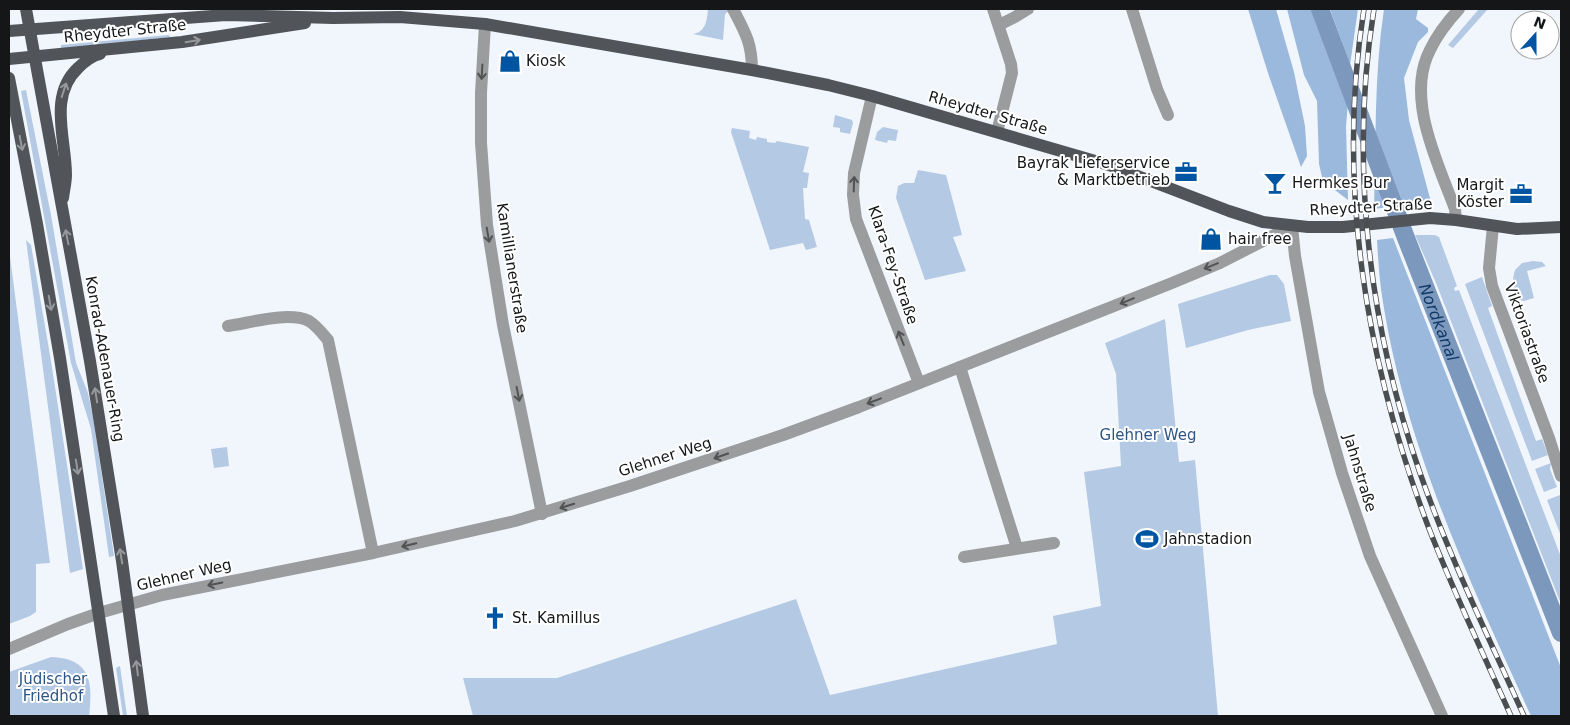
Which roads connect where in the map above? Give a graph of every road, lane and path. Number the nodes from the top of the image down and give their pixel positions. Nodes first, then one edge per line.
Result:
1 (26, 9) edge
2 (733, 9) edge
3 (993, 9) edge
4 (1028, 9) edge
5 (1132, 9) edge
6 (1459, 9) edge
7 (401, 13) edge
8 (333, 18) junction
9 (485, 24) junction
10 (999, 25) junction
11 (30, 30) junction
12 (9, 31) edge
13 (111, 50) junction
14 (35, 57) junction
15 (9, 59) edge
16 (752, 70) junction
17 (9, 78) edge
18 (872, 96) junction
19 (1168, 115) dead end
20 (997, 132) junction
21 (62, 208) junction
22 (1456, 220) junction
23 (1292, 226) junction
24 (1492, 226) junction
25 (1561, 227) edge
26 (228, 326) dead end
27 (960, 367) junction
28 (919, 383) junction
29 (1561, 473) edge
30 (542, 514) junction
31 (1054, 543) dead end
32 (1017, 548) junction
33 (373, 553) junction
34 (964, 557) dead end
35 (127, 604) junction
36 (99, 613) junction
37 (9, 649) edge
38 (114, 716) edge
39 (143, 716) edge
40 (1442, 716) edge

1 - 11 main road, Konrad-Adenauer-Ring
2 - 16 street
3 - 10 street
4 - 10 street
5 - 19 street
6 - 22 street
7 - 8 main road, Rheydter Straße
7 - 9 main road, Rheydter Straße
8 - 11 main road, Rheydter Straße
13 -> 8 main road, Rheydter Straße
9 - 16 main road, Rheydter Straße
9 -> 30 street, Kamillianerstraße
10 - 20 street
11 - 12 main road, Rheydter Straße
11 - 14 main road, Konrad-Adenauer-Ring
13 - 14 main road, Rheydter Straße
21 -> 13 main road
14 - 15 main road, Rheydter Straße
14 - 21 main road, Konrad-Adenauer-Ring
16 - 18 main road, Rheydter Straße
17 -> 36 main road
18 - 20 main road, Rheydter Straße
28 -> 18 street, Klara-Fey-Straße
20 - 23 main road, Rheydter Straße
35 -> 21 main road, Konrad-Adenauer-Ring
22 - 23 main road, Rheydter Straße
22 - 24 main road, Rheydter Straße
23 -> 27 street, Glehner Weg
23 - 40 street, Jahnstraße
24 - 25 main road, Rheydter Straße
24 - 29 street, Viktoriastraße
26 - 33 street
27 - 28 street, Glehner Weg
27 - 32 street
28 -> 30 street, Glehner Weg
30 -> 33 street, Glehner Weg
31 - 32 street
32 - 34 street
33 -> 35 street, Glehner Weg
35 - 36 street, Glehner Weg
39 -> 35 main road, Konrad-Adenauer-Ring
36 - 37 street, Glehner Weg
36 - 38 main road

